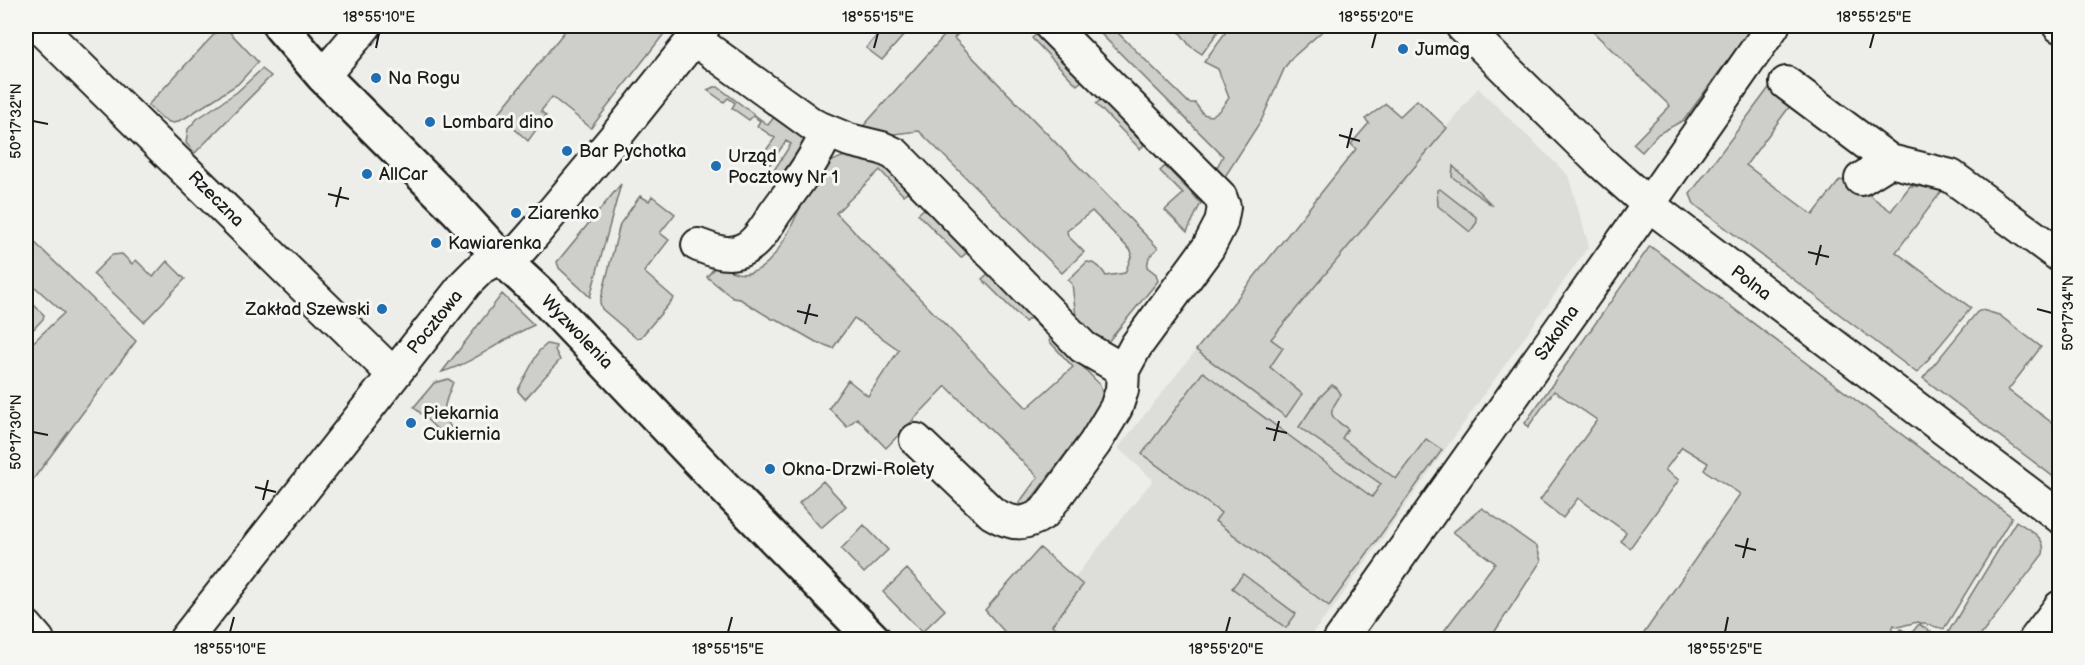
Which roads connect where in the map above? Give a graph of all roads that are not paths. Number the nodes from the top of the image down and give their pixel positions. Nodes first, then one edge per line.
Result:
1 (38, 26) edge
2 (280, 26) edge
3 (365, 26) edge
4 (1051, 26) edge
5 (1462, 26) edge
6 (1773, 26) edge
7 (699, 32) edge
8 (323, 76) junction
9 (1786, 83) dead end
10 (827, 132) junction
11 (1890, 161) junction
12 (1861, 178) dead end
13 (1649, 205) junction
14 (698, 245) dead end
15 (2060, 256) edge
16 (500, 257) junction
17 (1123, 370) junction
18 (393, 374) junction
19 (916, 440) dead end
20 (2060, 517) edge
21 (2060, 608) edge
22 (26, 626) edge
23 (38, 639) edge
24 (185, 639) edge
25 (874, 639) edge
26 (1340, 639) edge
27 (2035, 639) edge

1 - 18 street, Rzeczna
2 - 8 street, Wyzwolenia
3 - 8 street
4 - 17 street
5 - 13 street, Polna
6 - 13 street, Szkolna
7 - 10 street
7 - 16 street, Pocztowa
8 - 16 street, Wyzwolenia
9 - 11 street
10 - 14 street
10 - 17 street
11 - 12 street
11 - 15 street
13 - 20 street, Polna
13 - 26 street, Szkolna
16 - 18 street, Pocztowa
16 - 25 street, Wyzwolenia
17 - 19 street
18 - 24 street, Pocztowa
21 - 27 street
22 - 23 street

